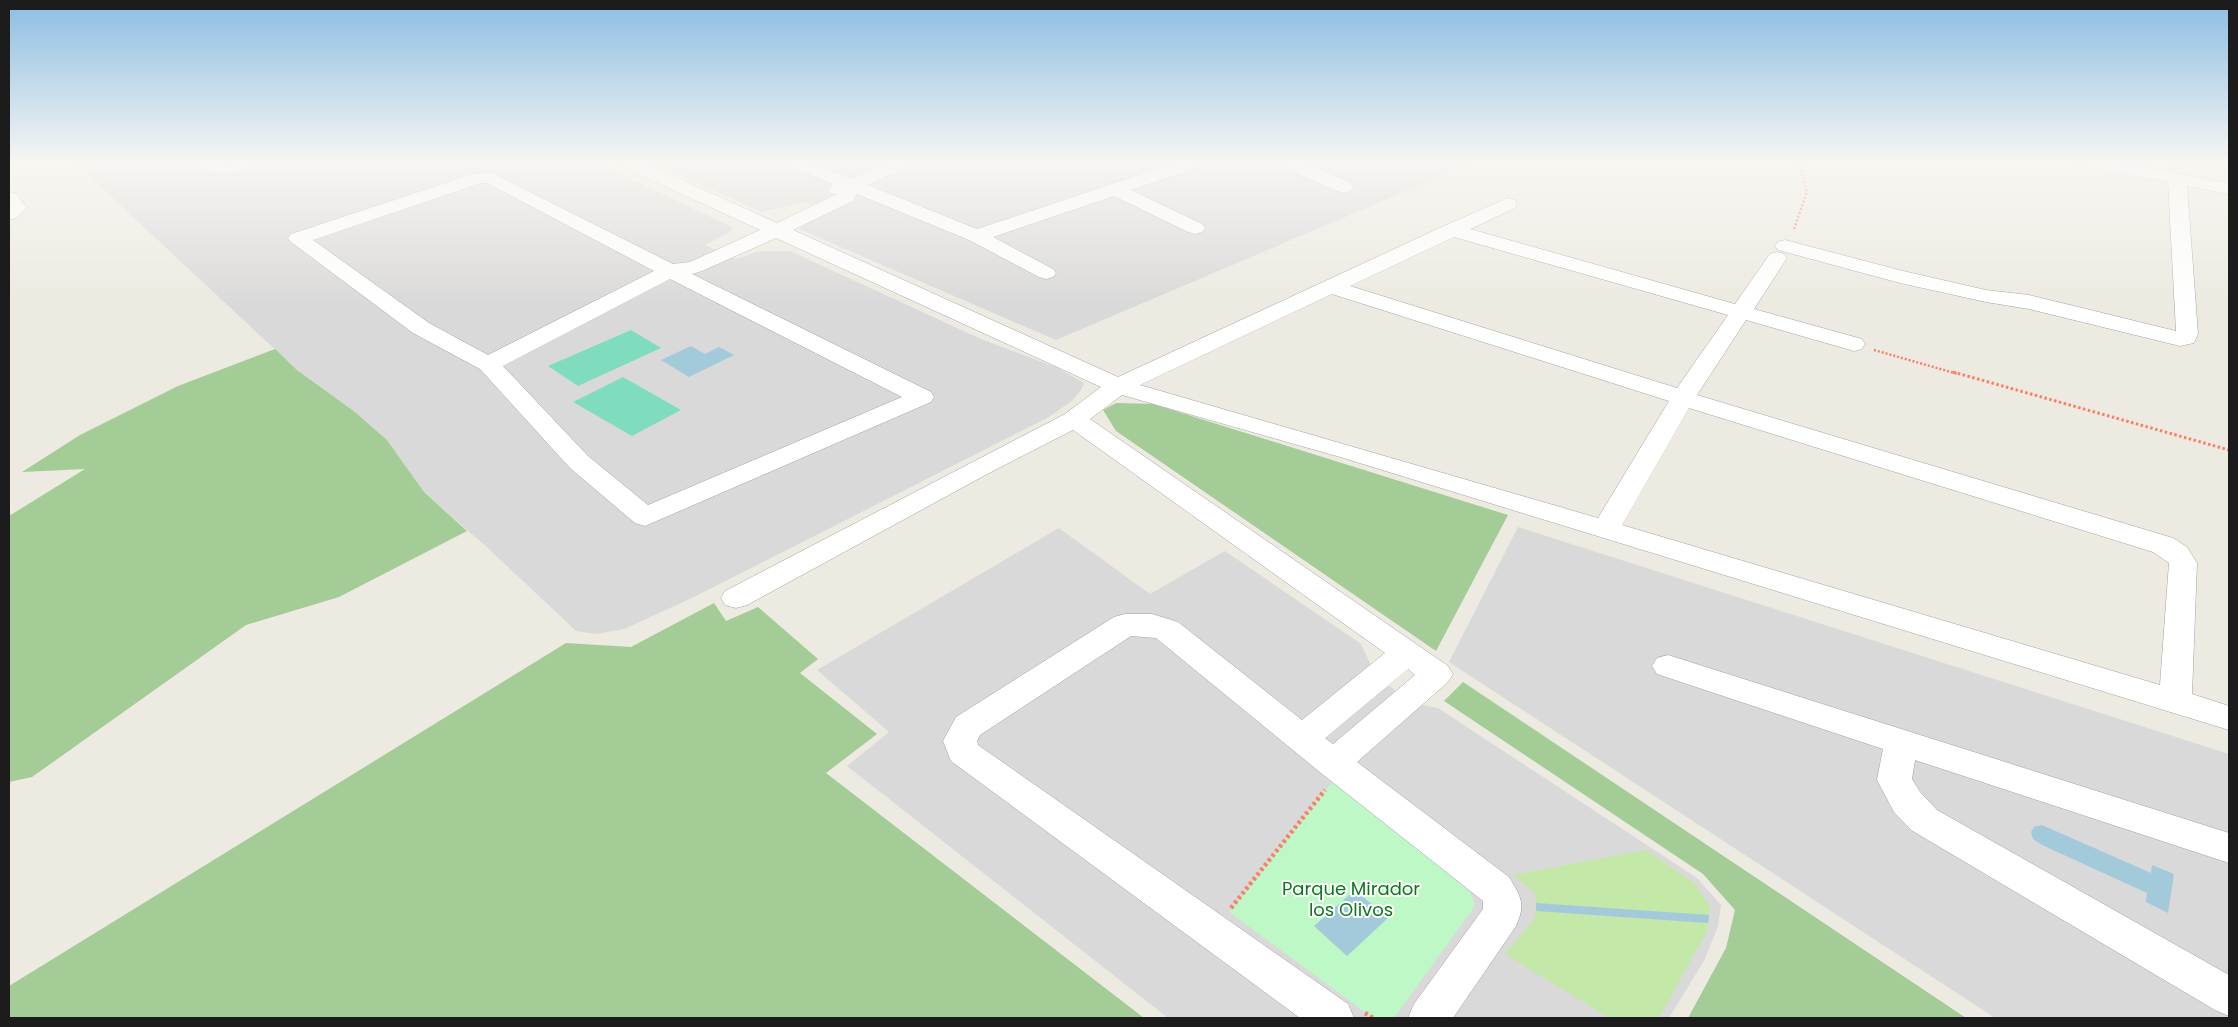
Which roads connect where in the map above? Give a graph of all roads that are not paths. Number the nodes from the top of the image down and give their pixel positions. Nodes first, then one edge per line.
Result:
1 (387, 209) edge
2 (550, 209) edge
3 (730, 209) edge
4 (814, 209) edge
5 (910, 209) edge
6 (1056, 209) edge
7 (1156, 209) edge
8 (1497, 209) edge
9 (2179, 209) edge
10 (767, 226) junction
11 (1195, 228) dead end
12 (1451, 230) junction
13 (976, 236) junction
14 (670, 271) junction
15 (1046, 273) dead end
16 (1332, 286) junction
17 (1742, 312) junction
18 (1854, 344) road end
19 (488, 364) junction
20 (1118, 386) junction
21 (1683, 398) junction
22 (1074, 420) junction
23 (1605, 530) junction
24 (736, 598) dead end
25 (1408, 653) junction
26 (1668, 666) dead end
27 (2174, 700) junction
28 (2229, 718) edge
29 (1302, 738) junction
30 (1902, 741) junction
31 (1330, 776) junction
32 (2229, 848) edge
33 (2229, 997) edge
34 (1345, 1012) edge
35 (1429, 1018) edge

1 - 19 street
2 - 14 street
3 - 10 street
4 - 10 street
5 - 13 street
6 - 13 street
7 - 11 street
8 - 12 street
9 - 17 street
10 - 14 street
10 - 20 street
12 - 16 street
12 - 17 street
13 - 15 street
14 - 19 street
14 - 19 street
16 - 20 street
16 - 21 street
17 - 18 street
17 - 21 street
20 - 22 street
20 - 23 street
21 - 23 street
21 - 27 street
22 - 24 street
22 - 25 street
23 - 27 street
25 - 29 street
25 - 31 street
26 - 30 street
27 - 28 street
29 - 31 street
29 - 34 street
30 - 32 street
30 - 33 street
31 - 35 street

